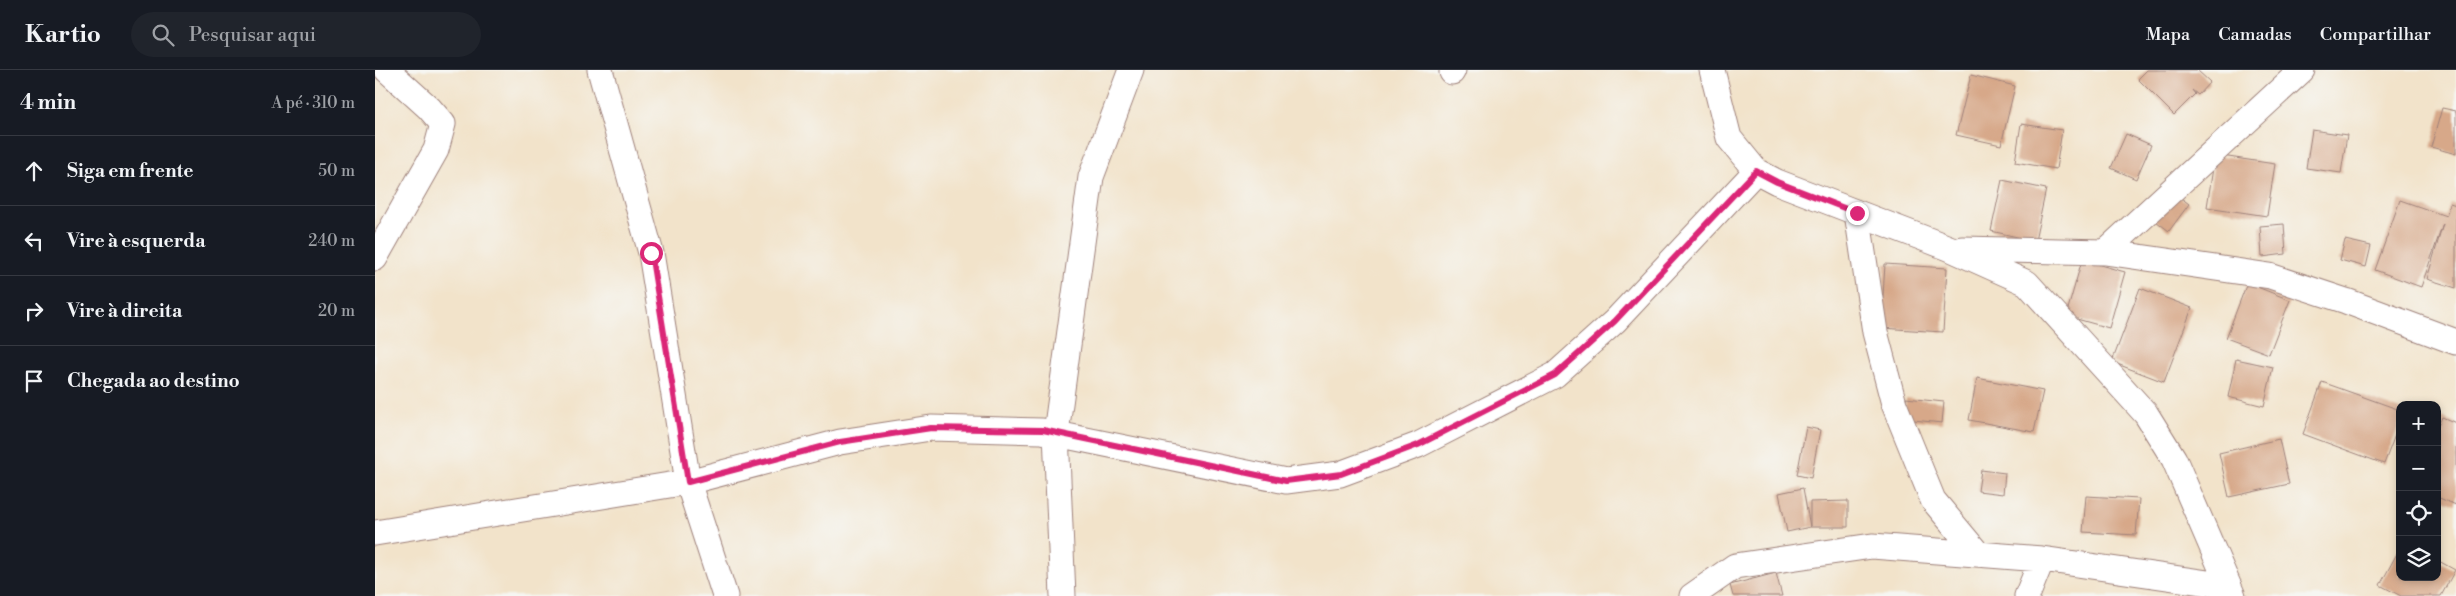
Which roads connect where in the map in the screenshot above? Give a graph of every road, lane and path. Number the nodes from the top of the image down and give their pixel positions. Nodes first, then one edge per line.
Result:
1 (387, 70) edge
2 (599, 70) edge
3 (1131, 70) edge
4 (1712, 70) edge
5 (2302, 70) edge
6 (1756, 171) junction
7 (1857, 213) junction
8 (1949, 248) junction
9 (2105, 252) junction
10 (375, 258) edge
11 (2456, 342) edge
12 (1056, 433) junction
13 (688, 482) junction
14 (375, 533) edge
15 (1978, 554) junction
16 (2042, 559) junction
17 (2231, 591) edge
18 (725, 596) edge
19 (1063, 596) edge
20 (1692, 596) edge
21 (2027, 596) edge

1 - 10 street
2 - 13 street
3 - 12 street
4 - 6 street
5 - 9 street
6 - 7 street
6 - 12 street
7 - 8 street
7 - 15 street
8 - 9 street
8 - 17 street
9 - 11 street
12 - 13 street
12 - 19 street
13 - 14 street
13 - 18 street
15 - 16 street
15 - 20 street
16 - 17 street
16 - 21 street

